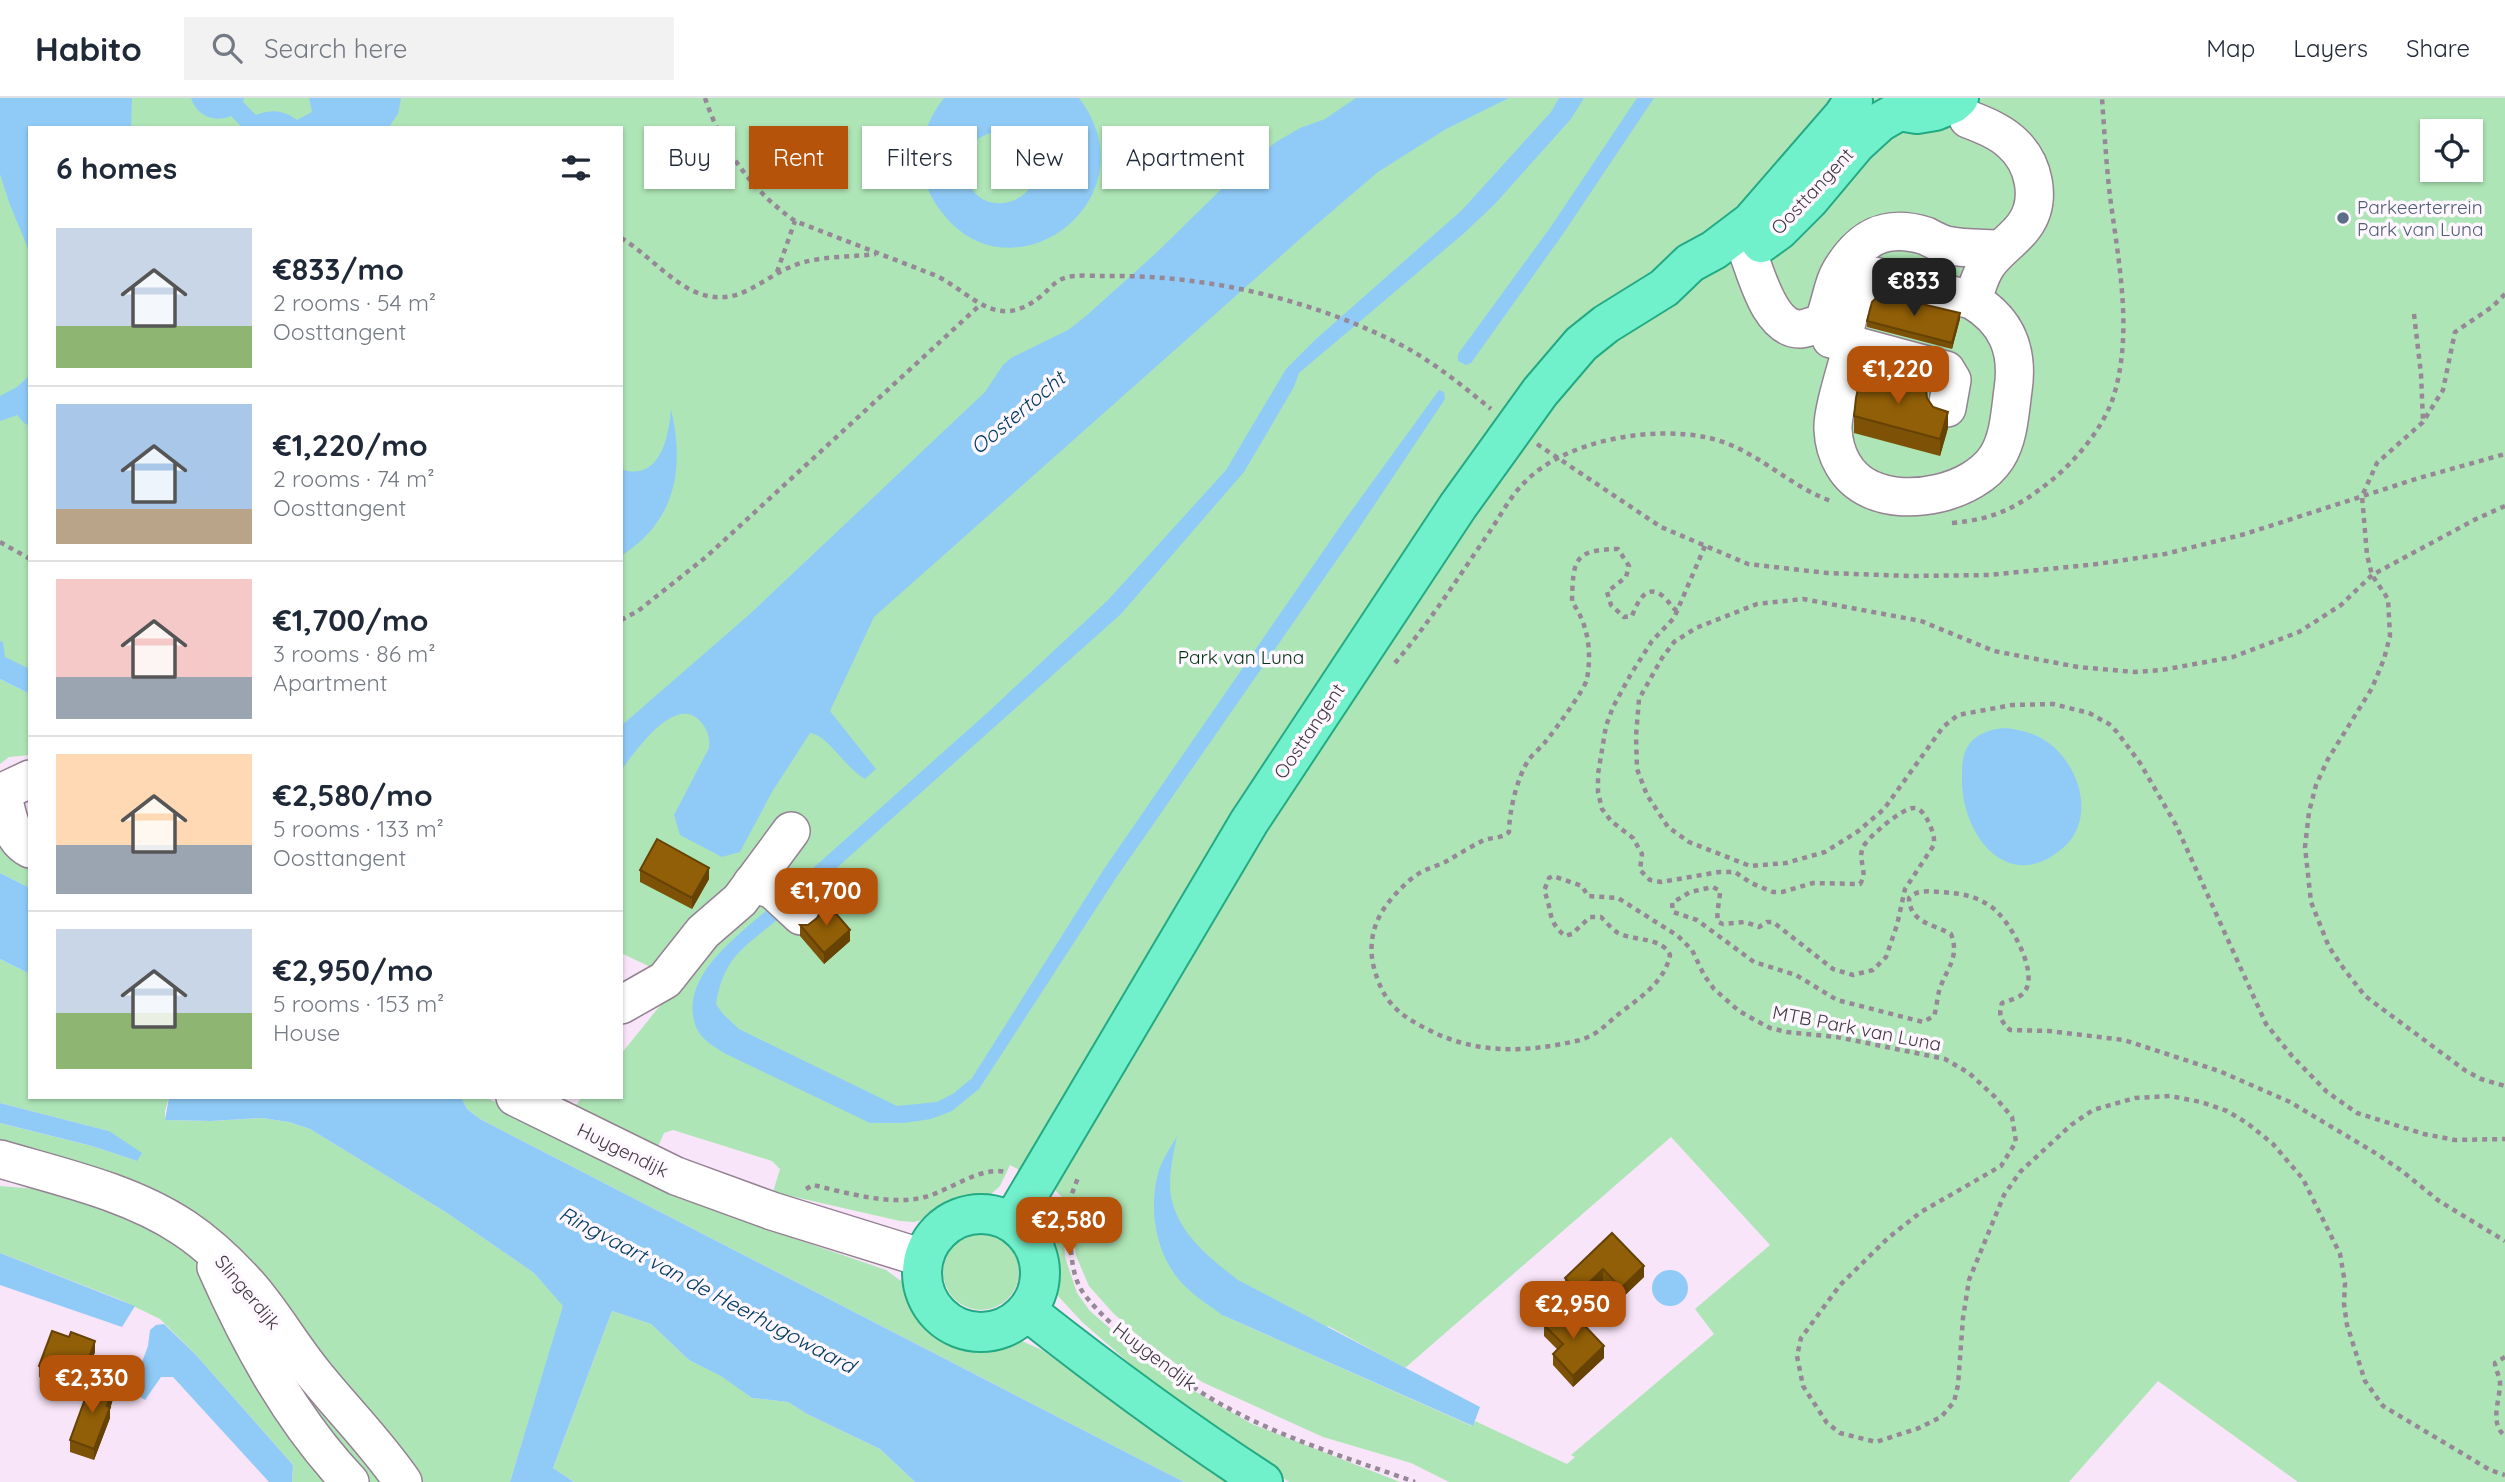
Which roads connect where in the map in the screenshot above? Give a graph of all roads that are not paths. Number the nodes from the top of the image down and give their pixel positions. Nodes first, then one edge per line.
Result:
1 (1971, 105) edge
2 (1873, 106) edge
3 (2000, 249) junction
4 (1748, 253) junction
5 (1664, 288) junction
6 (1972, 300) junction
7 (1801, 329) junction
8 (1847, 344) junction
9 (1947, 408) edge
10 (16, 785) edge
11 (791, 831) dead end
12 (28, 848) edge
13 (752, 883) junction
14 (801, 916) dead end
15 (623, 1004) edge
16 (535, 1102) edge
17 (0, 1159) edge
18 (49, 1174) junction
19 (0, 1175) edge
20 (1012, 1222) junction
21 (205, 1242) junction
22 (923, 1258) junction
23 (1027, 1311) junction
24 (350, 1482) edge
25 (403, 1482) edge
26 (1263, 1482) edge

1 - 2 main road
1 - 3 street
2 - 4 main road, Oosttangent
2 - 5 main road, Oosttangent
3 - 6 street
3 - 7 street
4 - 5 main road, Oosttangent
4 - 7 street
5 - 20 main road, Oosttangent
6 - 8 street
6 - 8 street
7 - 8 street
8 - 9 street
10 - 12 street
11 - 13 street
13 - 14 street
13 - 15 street
16 - 22 street, Huygendijk
17 - 18 street, Slingerdijk
18 - 19 street
18 - 21 street, Slingerdijk
20 - 22 main road
20 - 23 main road
21 - 24 street
21 - 25 street, Slingerdijk
22 - 23 main road
23 - 26 main road

